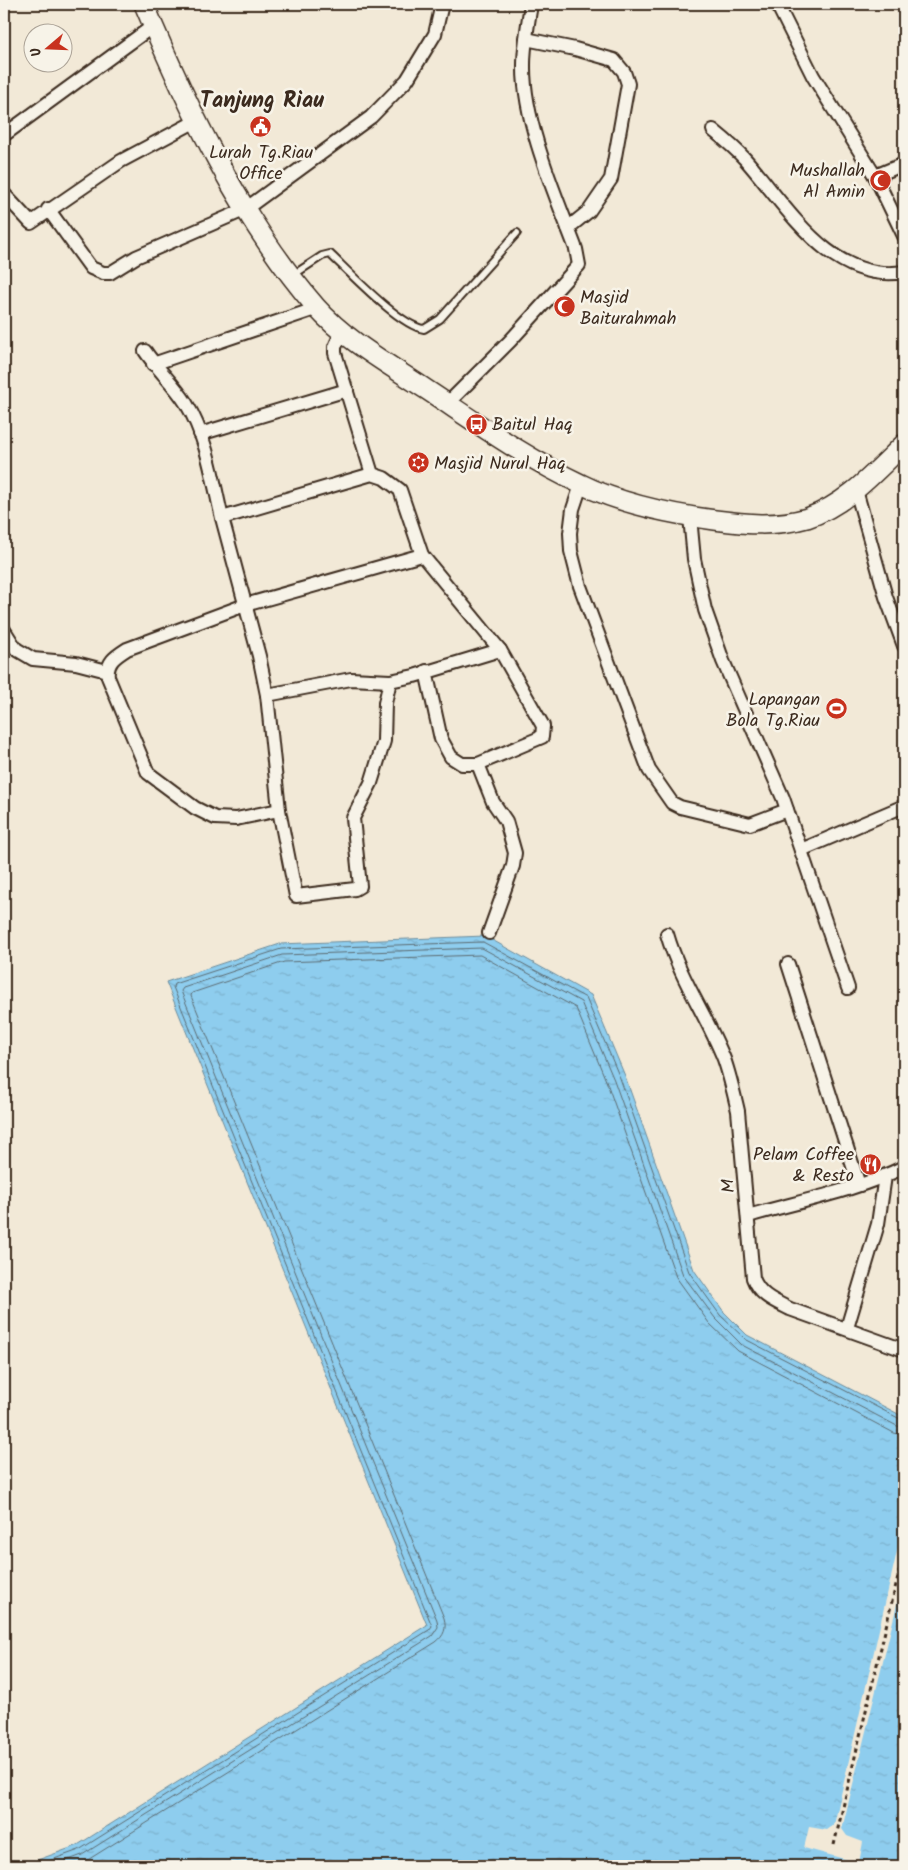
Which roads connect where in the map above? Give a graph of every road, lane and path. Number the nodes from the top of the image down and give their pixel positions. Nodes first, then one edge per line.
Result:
1 (144, 4) edge
2 (442, 4) edge
3 (531, 4) edge
4 (777, 4) edge
5 (153, 26) junction
6 (526, 39) junction
7 (198, 120) junction
8 (713, 130) dead end
9 (4, 135) edge
10 (904, 164) edge
11 (875, 176) junction
12 (4, 194) edge
13 (48, 209) junction
14 (244, 210) junction
15 (568, 228) junction
16 (517, 233) dead end
17 (904, 236) edge
18 (904, 272) edge
19 (292, 276) junction
20 (318, 308) junction
21 (342, 330) junction
22 (145, 351) dead end
23 (153, 364) junction
24 (347, 390) junction
25 (447, 404) junction
26 (200, 434) junction
27 (904, 444) edge
28 (372, 474) junction
29 (581, 485) junction
30 (856, 490) junction
31 (690, 517) junction
32 (222, 518) junction
33 (422, 555) junction
34 (245, 605) junction
35 (4, 630) edge
36 (904, 646) edge
37 (500, 650) junction
38 (107, 671) junction
39 (426, 672) junction
40 (390, 680) junction
41 (267, 695) junction
42 (478, 764) junction
43 (904, 806) edge
44 (279, 810) junction
45 (787, 810) junction
46 (801, 850) junction
47 (489, 933) dead end
48 (667, 934) dead end
49 (788, 964) dead end
50 (848, 988) dead end
51 (904, 1167) edge
52 (885, 1176) junction
53 (859, 1184) junction
54 (748, 1216) junction
55 (847, 1328) junction
56 (904, 1350) edge
57 (904, 1551) edge
58 (834, 1845) dead end

1 - 5 main road
2 - 14 street
3 - 6 street
4 - 11 street
5 - 7 main road
5 - 9 street
6 - 15 street
6 - 15 street
7 - 13 street
7 - 14 main road
8 - 18 street
10 - 11 street
11 - 17 street
12 - 13 street
13 - 14 street
14 - 19 main road
15 - 25 street
16 - 19 lane
19 - 20 main road
20 - 21 main road
20 - 23 street
21 - 24 street
21 - 25 main road
22 - 23 street
23 - 26 street
24 - 26 street
24 - 28 street
25 - 29 main road
26 - 32 street
27 - 30 main road
28 - 32 street
28 - 33 street
29 - 31 main road
29 - 45 street
30 - 31 main road
30 - 36 street
31 - 45 street
32 - 34 street
33 - 34 street
33 - 37 street
34 - 38 street
34 - 41 street
35 - 38 street
37 - 39 street
37 - 42 street
38 - 44 street
39 - 40 street
39 - 42 street
40 - 41 street
40 - 44 street
41 - 44 street
42 - 47 street
43 - 46 street
45 - 46 street
46 - 50 street
48 - 54 street, M
49 - 53 street
51 - 52 street
52 - 53 street
52 - 55 street
53 - 54 street
54 - 55 street, M
55 - 56 street, M
57 - 58 path

